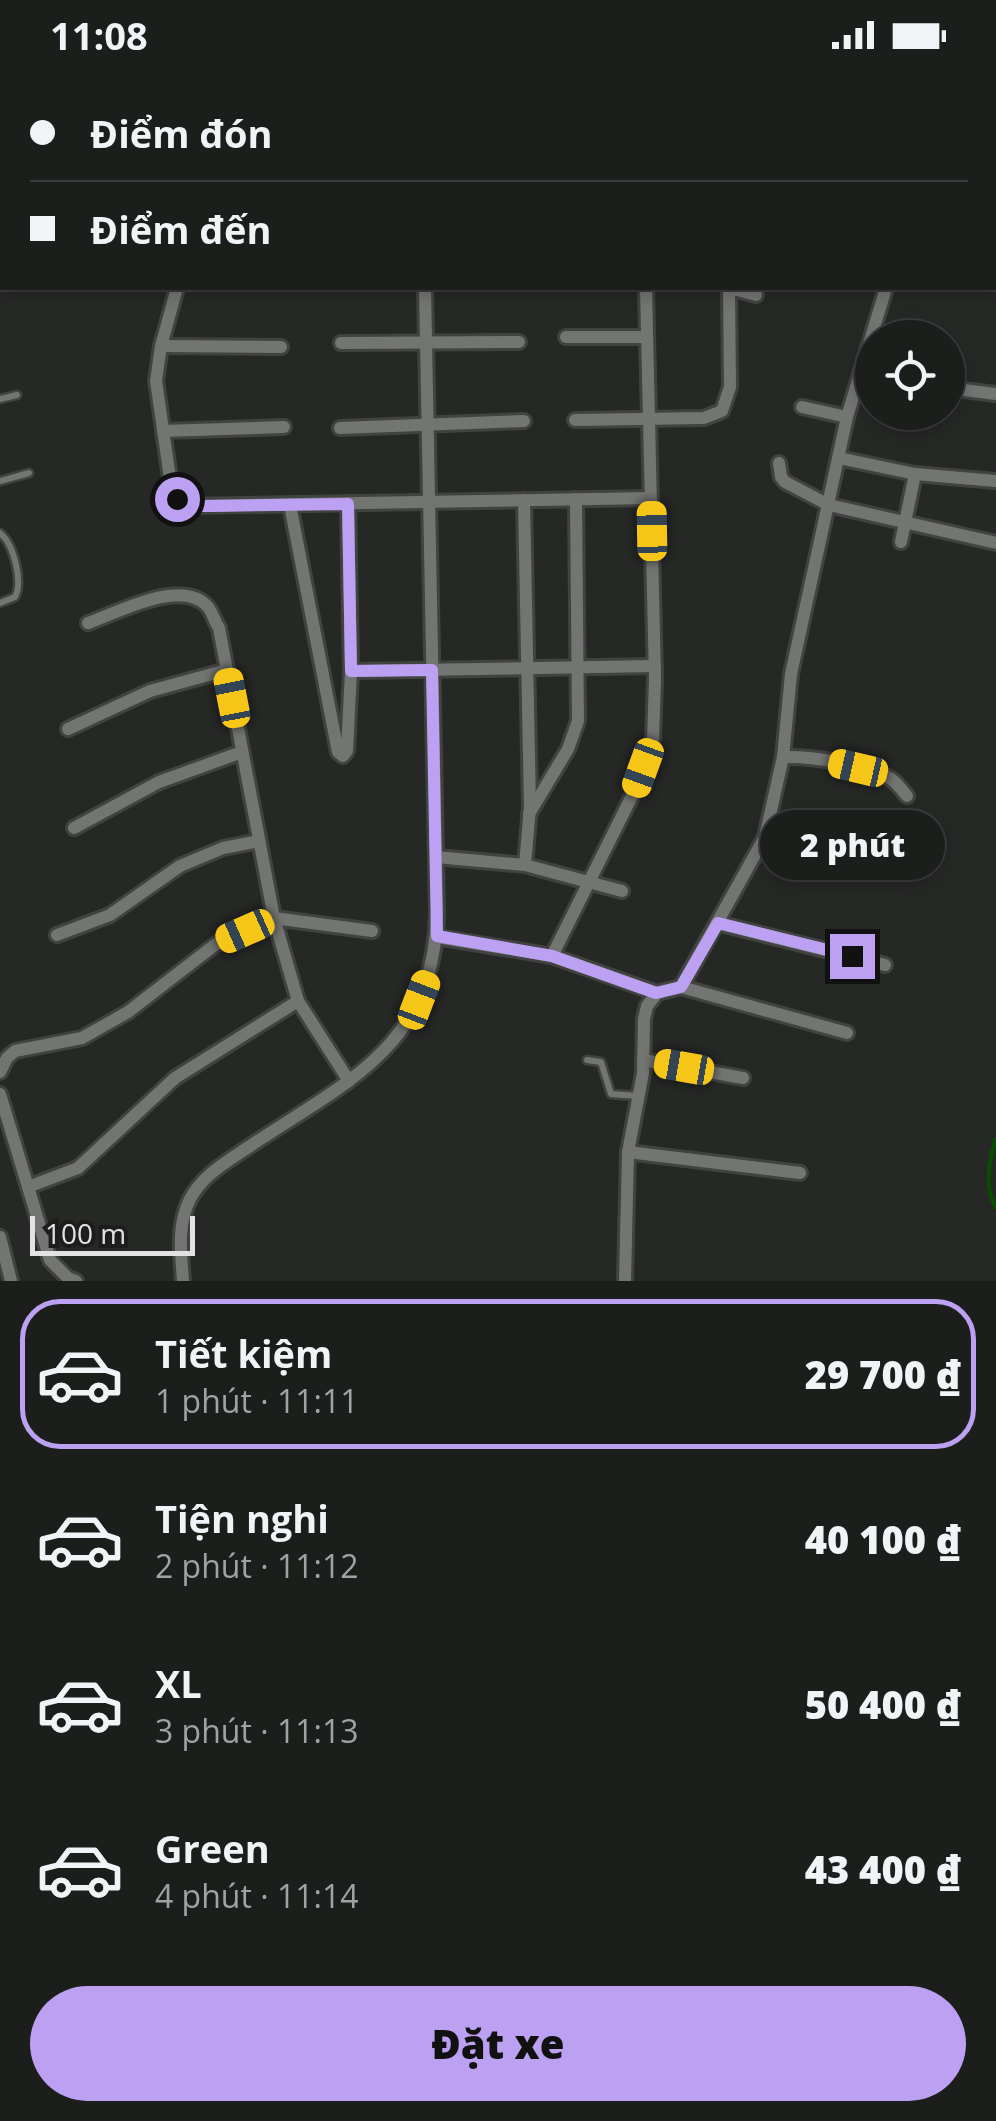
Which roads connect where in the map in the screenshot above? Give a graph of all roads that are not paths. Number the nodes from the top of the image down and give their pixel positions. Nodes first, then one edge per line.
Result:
1 (176, 290) edge
2 (425, 290) edge
3 (646, 290) edge
4 (730, 290) edge
5 (737, 290) edge
6 (886, 290) edge
7 (756, 295) dead end
8 (879, 320) edge
9 (566, 337) dead end
10 (648, 337) junction
11 (426, 342) junction
12 (520, 342) dead end
13 (341, 344) dead end
14 (162, 346) junction
15 (281, 347) dead end
16 (965, 390) edge
17 (996, 394) edge
18 (17, 395) dead end
19 (0, 399) edge
20 (855, 401) edge
21 (802, 407) dead end
22 (847, 417) junction
23 (649, 418) junction
24 (574, 420) dead end
25 (524, 421) dead end
26 (428, 426) junction
27 (284, 427) dead end
28 (340, 428) dead end
29 (163, 431) junction
30 (839, 458) junction
31 (779, 463) dead end
32 (29, 473) dead end
33 (915, 474) junction
34 (996, 480) edge
35 (0, 481) edge
36 (651, 498) junction
37 (576, 499) junction
38 (524, 500) junction
39 (430, 502) junction
40 (348, 504) junction
41 (290, 505) junction
42 (829, 505) junction
43 (905, 523) junction
44 (0, 533) edge
45 (901, 542) dead end
46 (996, 543) edge
47 (0, 603) edge
48 (88, 623) dead end
49 (655, 666) junction
50 (578, 667) junction
51 (527, 668) junction
52 (226, 670) junction
53 (432, 670) junction
54 (351, 671) junction
55 (68, 729) dead end
56 (242, 752) junction
57 (783, 757) junction
58 (907, 796) dead end
59 (529, 815) junction
60 (74, 828) dead end
61 (259, 841) junction
62 (436, 857) junction
63 (525, 865) junction
64 (589, 883) junction
65 (622, 891) dead end
66 (274, 918) junction
67 (718, 923) junction
68 (372, 931) dead end
69 (57, 935) dead end
70 (437, 936) junction
71 (552, 956) junction
72 (885, 965) dead end
73 (681, 987) junction
74 (656, 993) junction
75 (298, 1001) junction
76 (847, 1033) dead end
77 (587, 1060) dead end
78 (643, 1060) junction
79 (0, 1072) edge
80 (744, 1078) dead end
81 (349, 1081) junction
82 (0, 1094) edge
83 (637, 1096) junction
84 (628, 1152) junction
85 (800, 1173) dead end
86 (28, 1187) junction
87 (0, 1236) edge
88 (11, 1281) edge
89 (76, 1281) edge
90 (183, 1281) edge
91 (625, 1281) edge

1 - 14 street
2 - 11 street
3 - 10 street
4 - 23 street
5 - 7 street
6 - 8 street
9 - 10 street
10 - 23 street
11 - 12 street
11 - 13 street
11 - 26 street
14 - 15 street
14 - 29 street
16 - 17 street
18 - 19 lane
20 - 22 street
21 - 22 street
22 - 30 street
23 - 24 street
23 - 36 street
25 - 26 street
26 - 28 street
26 - 39 street
27 - 29 street
29 - 41 street
30 - 33 street
30 - 42 street
31 - 42 street
32 - 35 lane
33 - 34 street
33 - 43 street
36 - 37 street
36 - 49 street
37 - 38 street
37 - 50 street
38 - 39 street
38 - 51 street
39 - 40 street
39 - 53 street
40 - 41 street
40 - 54 street
41 - 54 street
42 - 43 street
42 - 57 street
43 - 45 street
43 - 46 street
44 - 47 lane
48 - 52 street
49 - 50 street
49 - 64 street
50 - 51 street
50 - 59 street
51 - 53 street
51 - 59 street
52 - 55 street
52 - 56 street
53 - 54 street
53 - 62 street
56 - 60 street
56 - 61 street
57 - 58 street
57 - 67 street
59 - 63 street
61 - 66 street
61 - 69 street
62 - 63 street
62 - 70 street
63 - 64 street
64 - 65 street
64 - 71 street
66 - 68 street
66 - 75 street
66 - 79 street
67 - 72 street
67 - 73 street
70 - 71 street
70 - 81 street
71 - 74 street
73 - 74 street
73 - 76 street
74 - 78 street
75 - 81 street
75 - 86 street
77 - 83 lane
78 - 80 street
78 - 83 street
81 - 90 street
82 - 86 street
83 - 84 street
84 - 85 street
84 - 91 street
86 - 89 street
87 - 88 street

